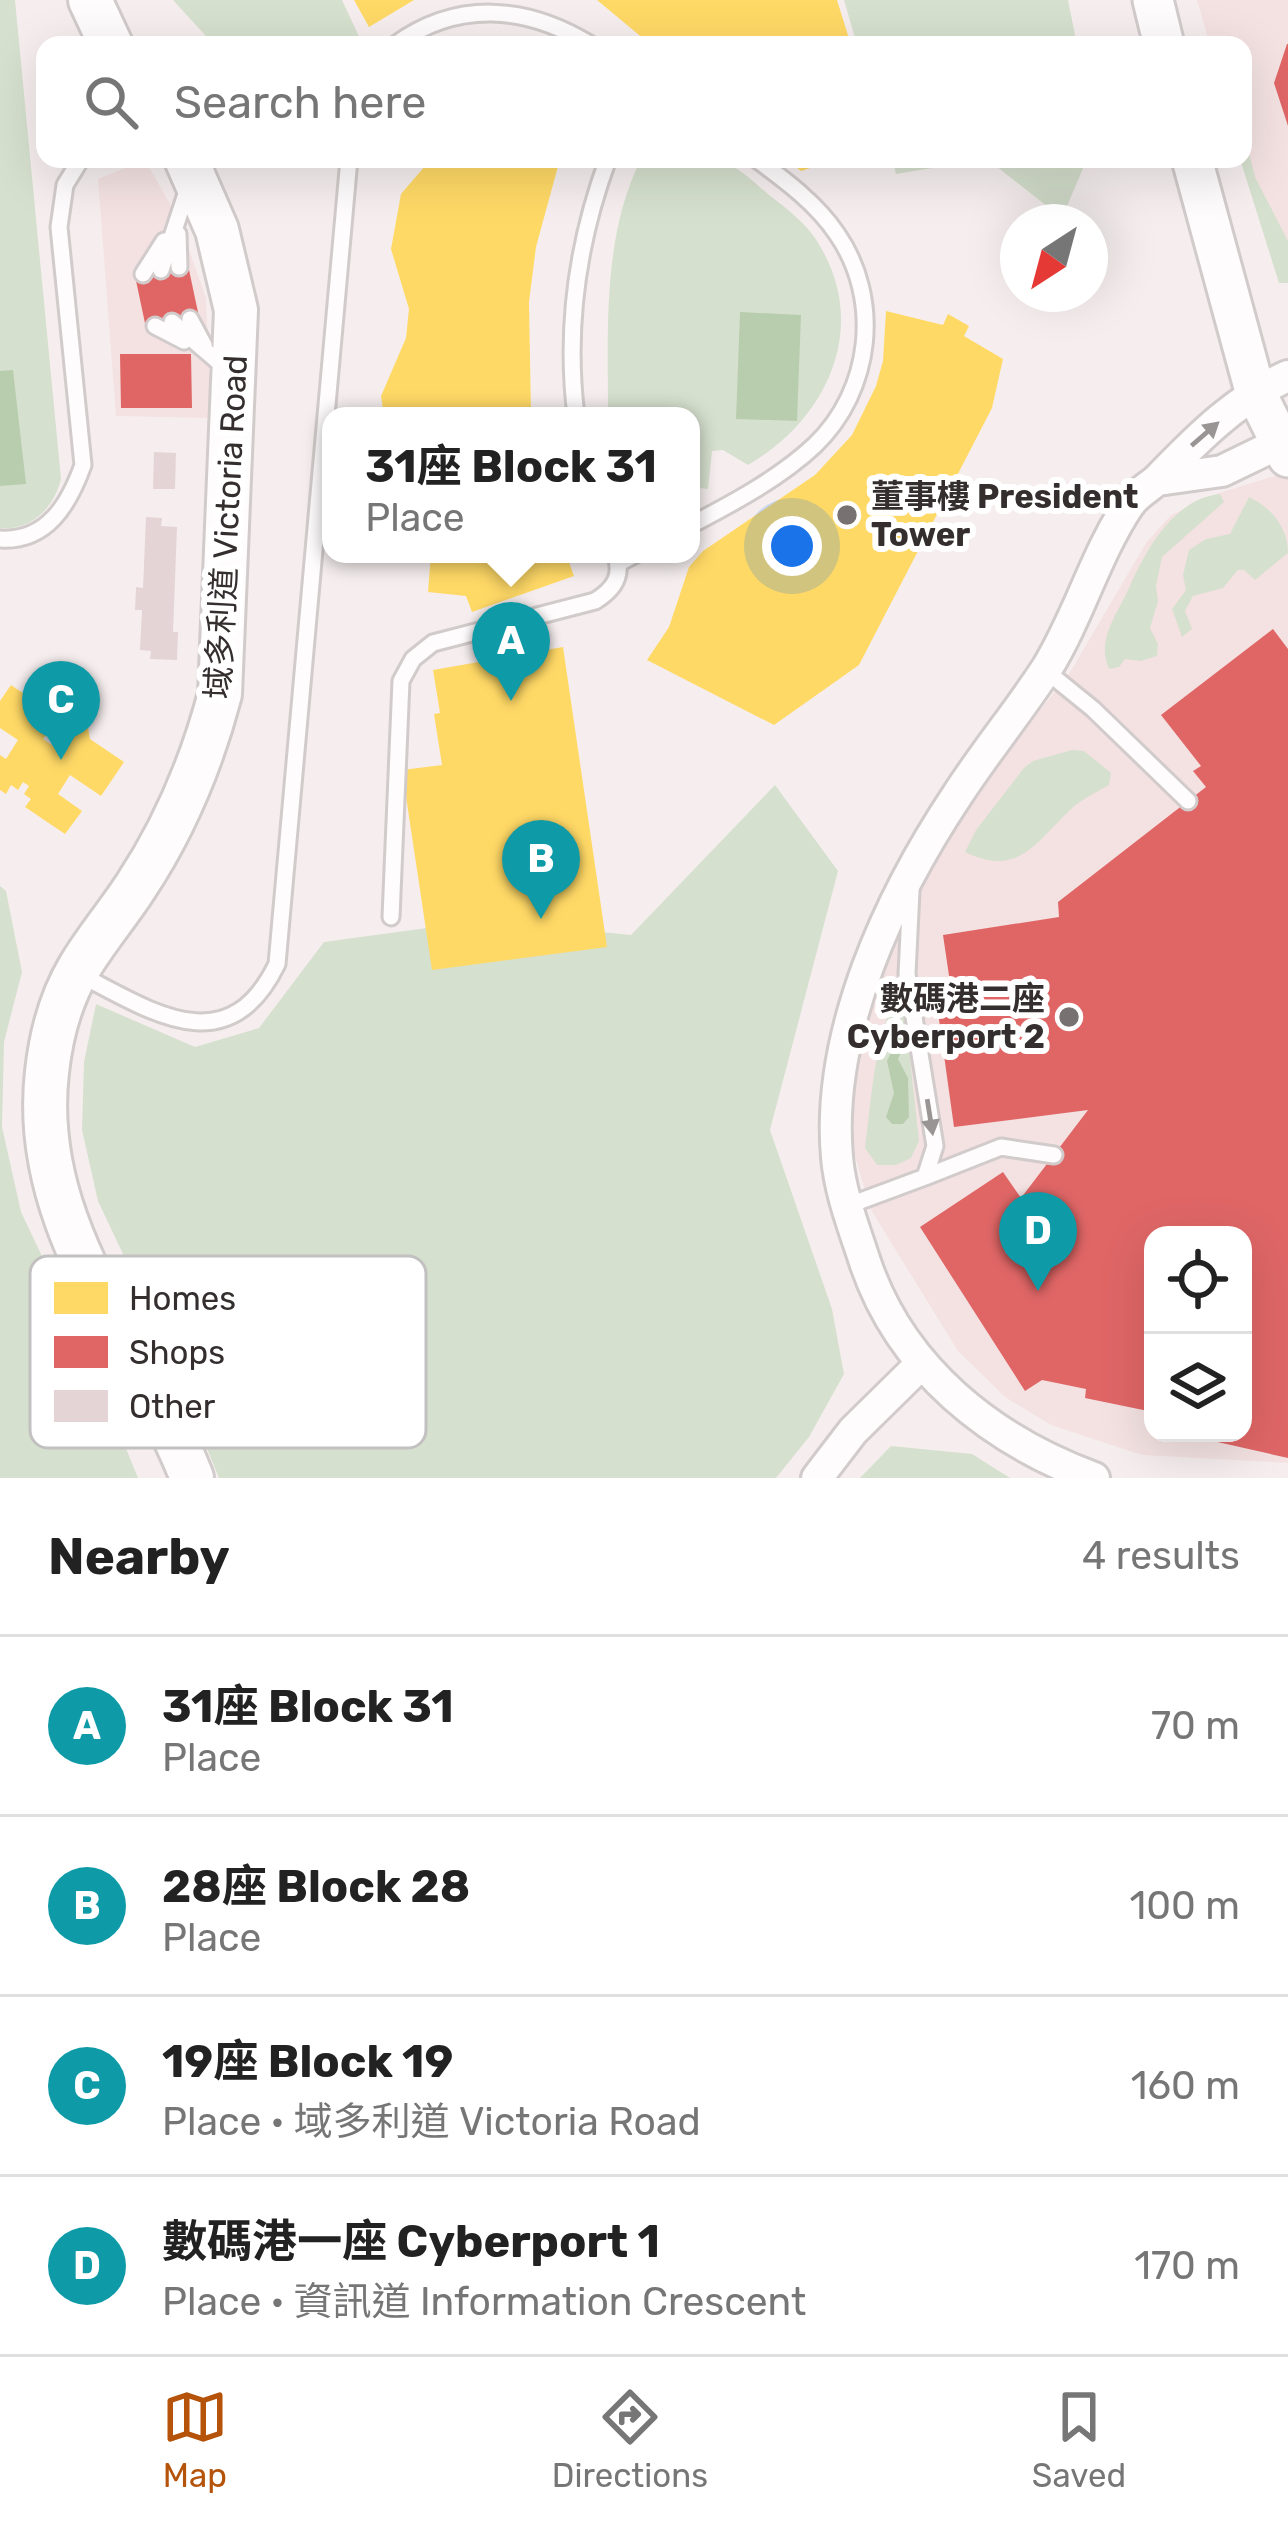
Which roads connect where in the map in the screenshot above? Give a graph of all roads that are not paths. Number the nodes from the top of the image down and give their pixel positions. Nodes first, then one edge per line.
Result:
1 (90, 0) edge
2 (1153, 0) edge
3 (107, 36) edge
4 (407, 36) edge
5 (573, 36) edge
6 (1162, 36) edge
7 (75, 168) edge
8 (188, 168) edge
9 (190, 168) edge
10 (348, 168) edge
11 (605, 168) edge
12 (768, 168) edge
13 (1195, 168) edge
14 (178, 218) junction
15 (179, 266) dead end
16 (161, 270) dead end
17 (143, 274) dead end
18 (181, 321) dead end
19 (155, 326) dead end
20 (222, 364) junction
21 (1271, 383) edge
22 (327, 407) edge
23 (575, 407) edge
24 (1285, 446) edge
25 (322, 463) edge
26 (1158, 481) junction
27 (700, 520) edge
28 (0, 539) edge
29 (617, 563) edge
30 (1045, 670) junction
31 (1188, 801) dead end
32 (912, 876) junction
33 (391, 917) dead end
34 (76, 972) junction
35 (1054, 1155) dead end
36 (925, 1177) junction
37 (847, 1206) junction
38 (80, 1256) edge
39 (921, 1364) junction
40 (179, 1448) edge
41 (192, 1478) edge
42 (817, 1478) edge
43 (1094, 1478) edge

1 - 3 main road
2 - 6 street
4 - 5 lane
7 - 28 lane
8 - 14 lane
9 - 20 main road, 域多利道 Victoria Road
10 - 22 lane
11 - 23 lane
12 - 27 lane
13 - 21 street
14 - 15 lane
14 - 16 lane
14 - 17 lane
18 - 20 lane
19 - 20 lane
20 - 34 main road, 域多利道 Victoria Road
21 - 24 street
26 -> 21 street
24 - 26 street
25 - 34 lane
26 - 30 street
29 - 33 lane
30 - 31 lane
30 - 32 street
32 -> 36 lane
32 - 37 street
34 - 38 main road, 域多利道 Victoria Road
35 - 36 lane
36 - 37 lane
37 - 39 street
39 - 42 street
39 - 43 street
40 - 41 main road, 域多利道 Victoria Road

